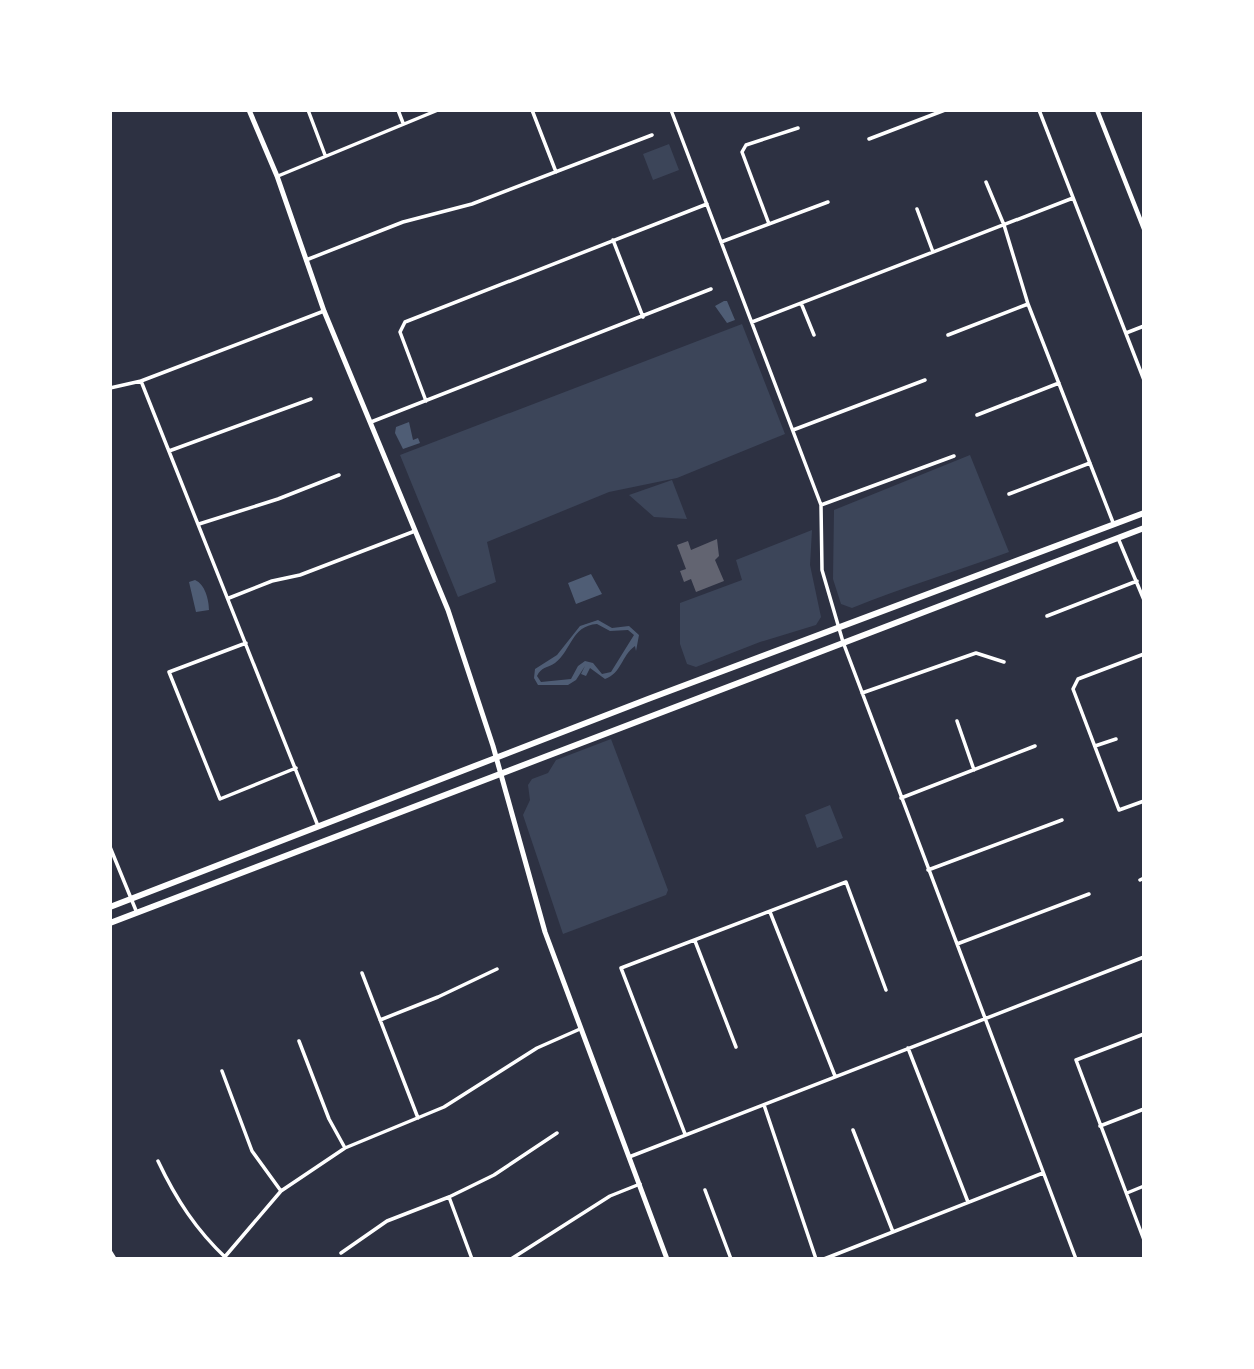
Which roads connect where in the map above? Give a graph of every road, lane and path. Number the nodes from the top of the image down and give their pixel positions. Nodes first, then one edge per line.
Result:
1 (250, 110) edge
2 (308, 110) edge
3 (398, 110) edge
4 (438, 110) edge
5 (532, 110) edge
6 (671, 110) edge
7 (945, 110) edge
8 (1039, 110) edge
9 (1097, 110) edge
10 (403, 124) junction
11 (798, 128) dead end
12 (652, 135) dead end
13 (869, 139) dead end
14 (325, 155) junction
15 (556, 172) junction
16 (277, 176) junction
17 (986, 182) dead end
18 (1073, 198) junction
19 (828, 202) dead end
20 (1144, 203) edge
21 (707, 204) junction
22 (1135, 206) junction
23 (916, 209) dead end
24 (769, 225) junction
25 (1004, 225) junction
26 (1144, 229) edge
27 (613, 240) junction
28 (721, 242) junction
29 (933, 252) junction
30 (306, 260) junction
31 (710, 289) dead end
32 (801, 303) junction
33 (1028, 304) junction
34 (324, 311) junction
35 (643, 317) junction
36 (752, 322) junction
37 (1144, 326) edge
38 (1125, 333) junction
39 (814, 335) dead end
40 (948, 335) dead end
41 (925, 380) dead end
42 (1144, 380) edge
43 (141, 381) junction
44 (1059, 383) junction
45 (110, 388) edge
46 (311, 399) dead end
47 (426, 401) junction
48 (977, 415) dead end
49 (369, 423) junction
50 (793, 430) junction
51 (169, 451) junction
52 (954, 456) dead end
53 (1090, 463) junction
54 (339, 475) dead end
55 (1009, 494) dead end
56 (821, 505) junction
57 (1144, 513) edge
58 (199, 524) junction
59 (1114, 525) junction
60 (1144, 528) edge
61 (415, 531) junction
62 (1118, 538) junction
63 (1137, 582) junction
64 (229, 598) junction
65 (1144, 600) edge
66 (1046, 616) dead end
67 (838, 629) junction
68 (843, 642) junction
69 (246, 643) junction
70 (1144, 654) edge
71 (1004, 662) dead end
72 (862, 693) junction
73 (957, 721) dead end
74 (1116, 739) dead end
75 (1035, 746) dead end
76 (1096, 746) junction
77 (495, 758) junction
78 (296, 768) junction
79 (974, 770) junction
80 (499, 773) junction
81 (901, 798) junction
82 (1144, 801) edge
83 (1062, 820) dead end
84 (318, 826) junction
85 (110, 846) edge
86 (928, 870) junction
87 (1088, 894) dead end
88 (131, 899) junction
89 (110, 907) edge
90 (769, 911) junction
91 (136, 913) junction
92 (110, 923) edge
93 (695, 940) junction
94 (957, 944) junction
95 (1144, 957) edge
96 (497, 969) dead end
97 (362, 973) dead end
98 (886, 990) dead end
99 (985, 1018) junction
100 (380, 1020) junction
101 (580, 1029) junction
102 (1144, 1034) edge
103 (299, 1041) dead end
104 (736, 1047) dead end
105 (908, 1047) junction
106 (222, 1071) dead end
107 (835, 1076) junction
108 (764, 1105) junction
109 (1144, 1109) edge
110 (418, 1118) junction
111 (1100, 1126) junction
112 (853, 1130) dead end
113 (558, 1133) dead end
114 (685, 1134) junction
115 (345, 1148) junction
116 (629, 1157) junction
117 (158, 1161) dead end
118 (1043, 1173) junction
119 (640, 1184) junction
120 (1144, 1186) edge
121 (281, 1191) junction
122 (705, 1191) dead end
123 (1127, 1193) junction
124 (449, 1197) junction
125 (968, 1202) junction
126 (892, 1232) junction
127 (1144, 1240) edge
128 (110, 1251) edge
129 (341, 1253) dead end
130 (225, 1258) edge
131 (115, 1259) edge
132 (472, 1259) edge
133 (511, 1259) edge
134 (667, 1259) edge
135 (731, 1259) edge
136 (816, 1259) edge
137 (824, 1259) edge
138 (1076, 1259) edge

1 - 16 main road
2 - 14 street
3 - 10 street
4 - 10 street
5 - 15 street
6 - 21 street
7 - 13 street
8 - 18 street
9 - 22 street
10 - 14 street
11 - 24 street
12 - 15 street
14 - 16 street
15 - 30 street
16 - 30 main road
17 - 25 street
18 - 25 street
18 - 38 street
19 - 24 street
20 - 22 street
21 - 27 street
21 - 28 street
22 - 26 street
23 - 29 street
24 - 28 street
25 - 29 street
25 - 33 street
27 - 35 street
27 - 47 street
28 - 36 street
29 - 32 street
30 - 34 main road
31 - 35 street
32 - 36 street
32 - 39 street
33 - 40 street
33 - 44 street
34 - 43 street
34 - 49 main road
35 - 47 street
36 - 50 street
37 - 38 street
38 - 42 street
41 - 50 street
43 - 45 street
43 - 51 street
44 - 48 street
44 - 53 street
46 - 51 street
47 - 49 street
49 - 61 main road
50 - 56 street
51 - 58 street
52 - 56 street
53 - 55 street
53 - 59 street
54 - 58 street
56 - 67 street
57 - 59 main road
58 - 64 street
59 - 67 main road
60 - 62 main road
61 - 64 street
61 - 77 main road
62 - 63 street
62 - 68 main road
63 - 65 street
63 - 66 street
64 - 69 street
67 - 68 street
67 - 77 main road
68 - 72 street
68 - 80 main road
69 - 78 street
69 - 78 street
70 - 76 street
71 - 72 street
72 - 81 street
73 - 79 street
74 - 76 street
75 - 79 street
76 - 82 street
77 - 80 main road
77 - 84 main road
78 - 84 street
79 - 81 street
80 - 91 main road
80 - 101 main road
81 - 86 street
83 - 86 street
84 - 88 main road
85 - 88 street
86 - 94 street
87 - 94 street
88 - 89 main road
88 - 91 street
90 - 93 street
90 - 98 street
90 - 107 street
91 - 92 main road
93 - 104 street
93 - 114 street
94 - 99 street
95 - 99 street
96 - 100 street
97 - 100 street
99 - 105 street
99 - 118 street
100 - 110 street
101 - 110 street
101 - 116 main road
102 - 111 street
103 - 115 street
105 - 107 street
105 - 125 street
106 - 121 street
107 - 108 street
108 - 114 street
108 - 136 street
109 - 111 street
110 - 115 street
111 - 123 street
112 - 126 street
113 - 124 street
114 - 116 street
115 - 121 street
116 - 119 main road
117 - 130 street
118 - 125 street
118 - 138 street
119 - 133 street
119 - 134 main road
120 - 123 street
121 - 130 street
122 - 135 street
123 - 127 street
124 - 129 street
124 - 132 street
125 - 126 street
126 - 137 street
128 - 131 street

